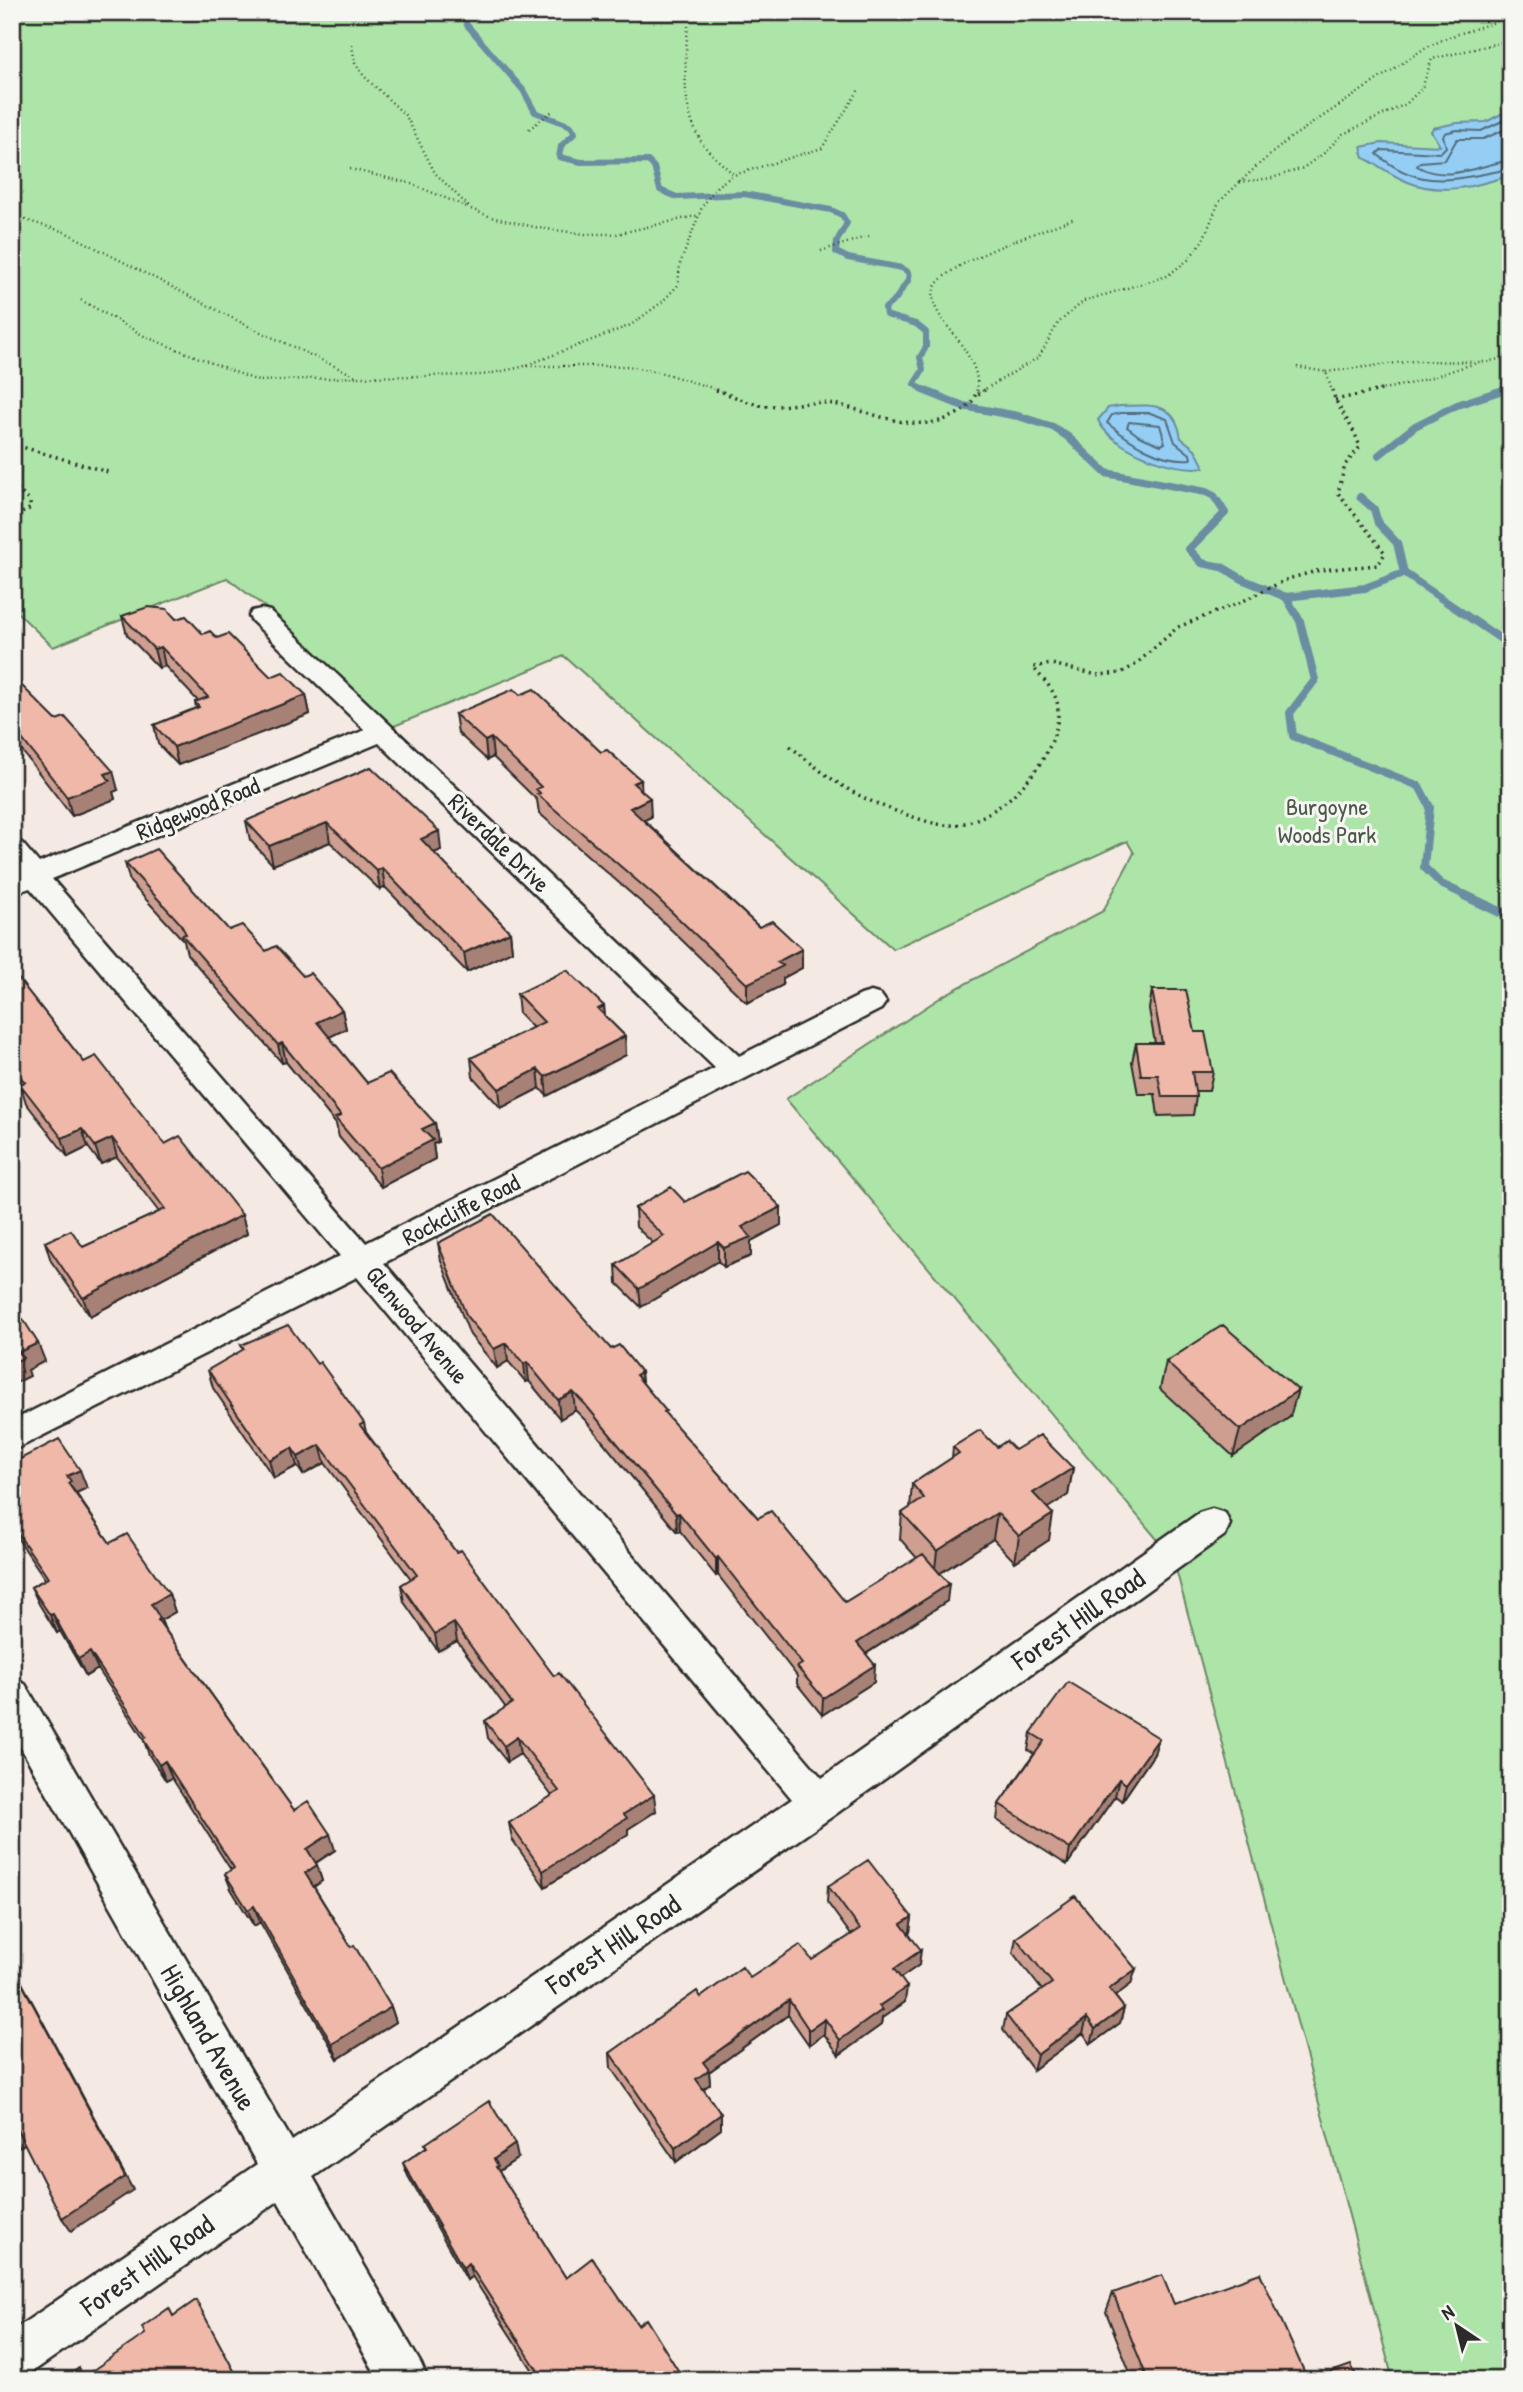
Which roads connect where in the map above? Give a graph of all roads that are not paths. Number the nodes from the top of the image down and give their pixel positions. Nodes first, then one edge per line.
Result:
1 (261, 616) dead end
2 (383, 732) junction
3 (12, 849) edge
4 (23, 881) edge
5 (871, 1002) dead end
6 (736, 1070) junction
7 (362, 1260) junction
8 (12, 1437) edge
9 (1212, 1524) dead end
10 (12, 1696) edge
11 (819, 1803) junction
12 (285, 2169) junction
13 (12, 2359) edge
14 (405, 2380) edge

1 - 2 street, Riverdale Drive
2 - 4 street, Ridgewood Road
2 - 6 street, Riverdale Drive
3 - 4 street, Glenwood Avenue
4 - 7 street, Glenwood Avenue
5 - 6 street, Rockcliffe Road
6 - 7 street, Rockcliffe Road
7 - 8 street, Rockcliffe Road
7 - 11 street, Glenwood Avenue
9 - 11 street, Forest Hill Road
10 - 12 street, Highland Avenue
11 - 12 street, Forest Hill Road
12 - 13 street, Forest Hill Road
12 - 14 street, Highland Avenue

